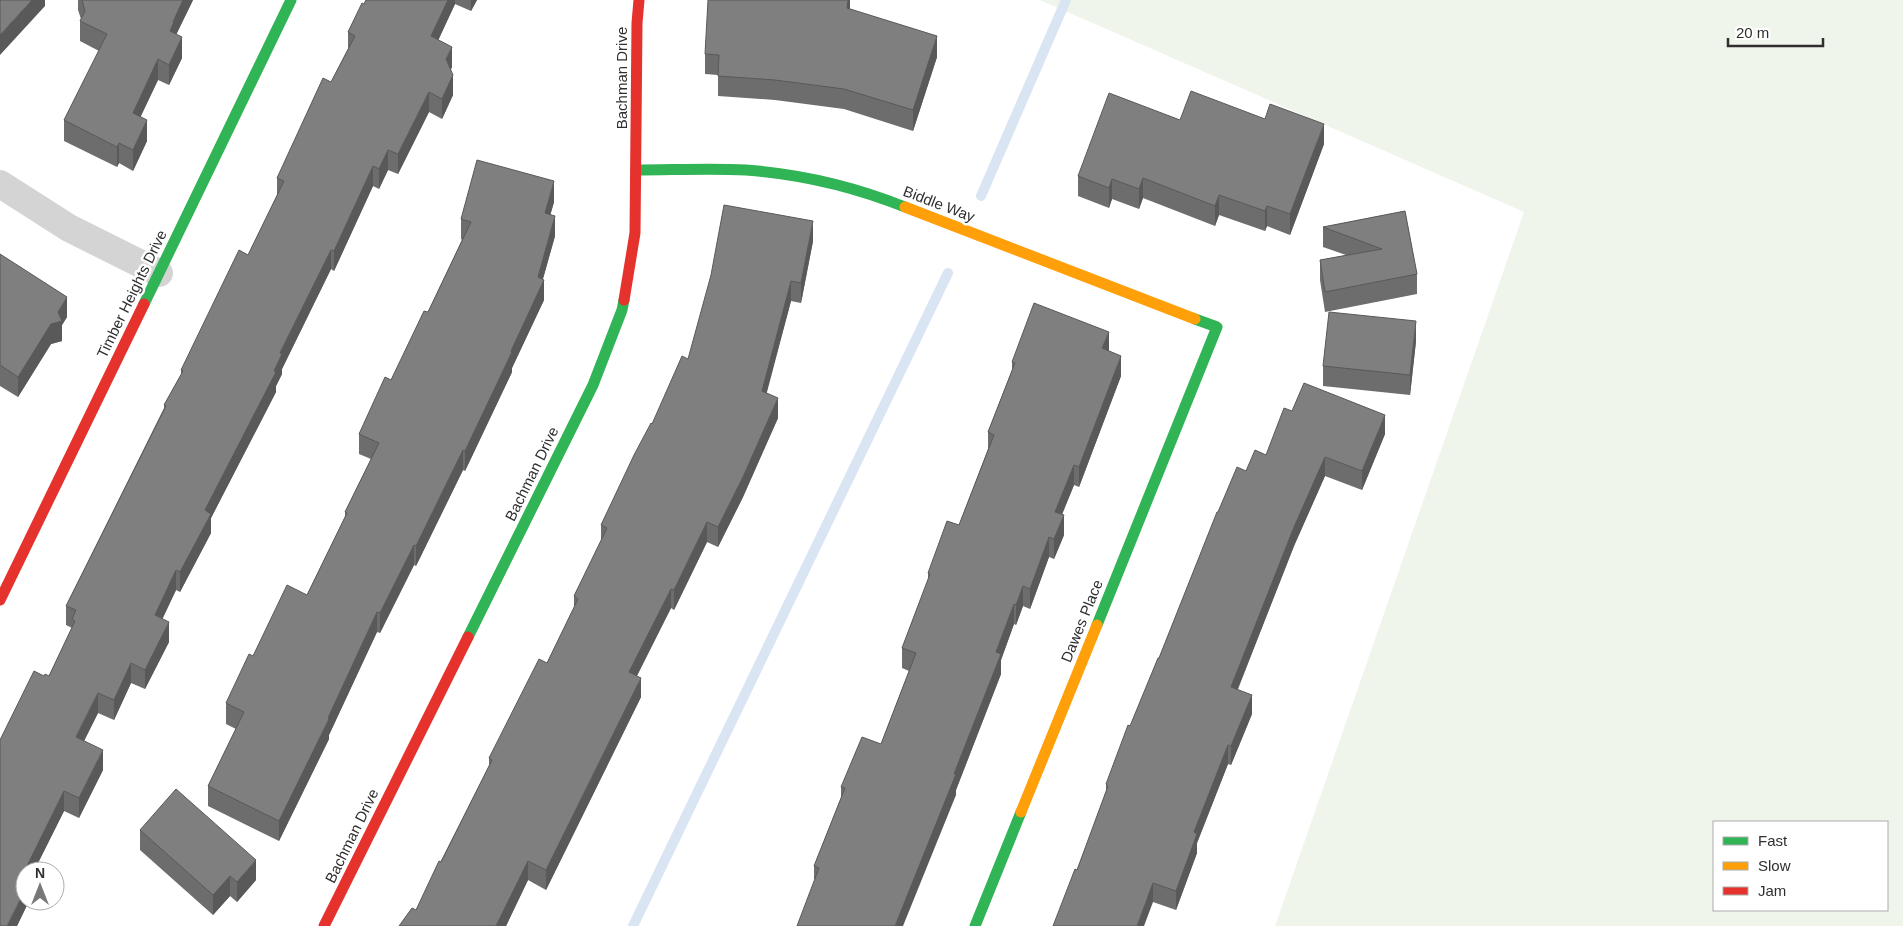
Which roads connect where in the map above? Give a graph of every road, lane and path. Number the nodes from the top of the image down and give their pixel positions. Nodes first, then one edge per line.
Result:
1 (291, 0) edge
2 (639, 0) edge
3 (636, 170) junction
4 (0, 184) edge
5 (159, 273) junction
6 (1217, 327) joint
7 (0, 600) edge
8 (324, 926) edge
9 (975, 926) edge

1 - 5 street, Timber Heights Drive
2 - 3 street, Bachman Drive
3 - 6 street, Biddle Way
3 - 8 street, Bachman Drive
4 - 5 street
5 - 7 street, Timber Heights Drive
6 - 9 street, Dawes Place

